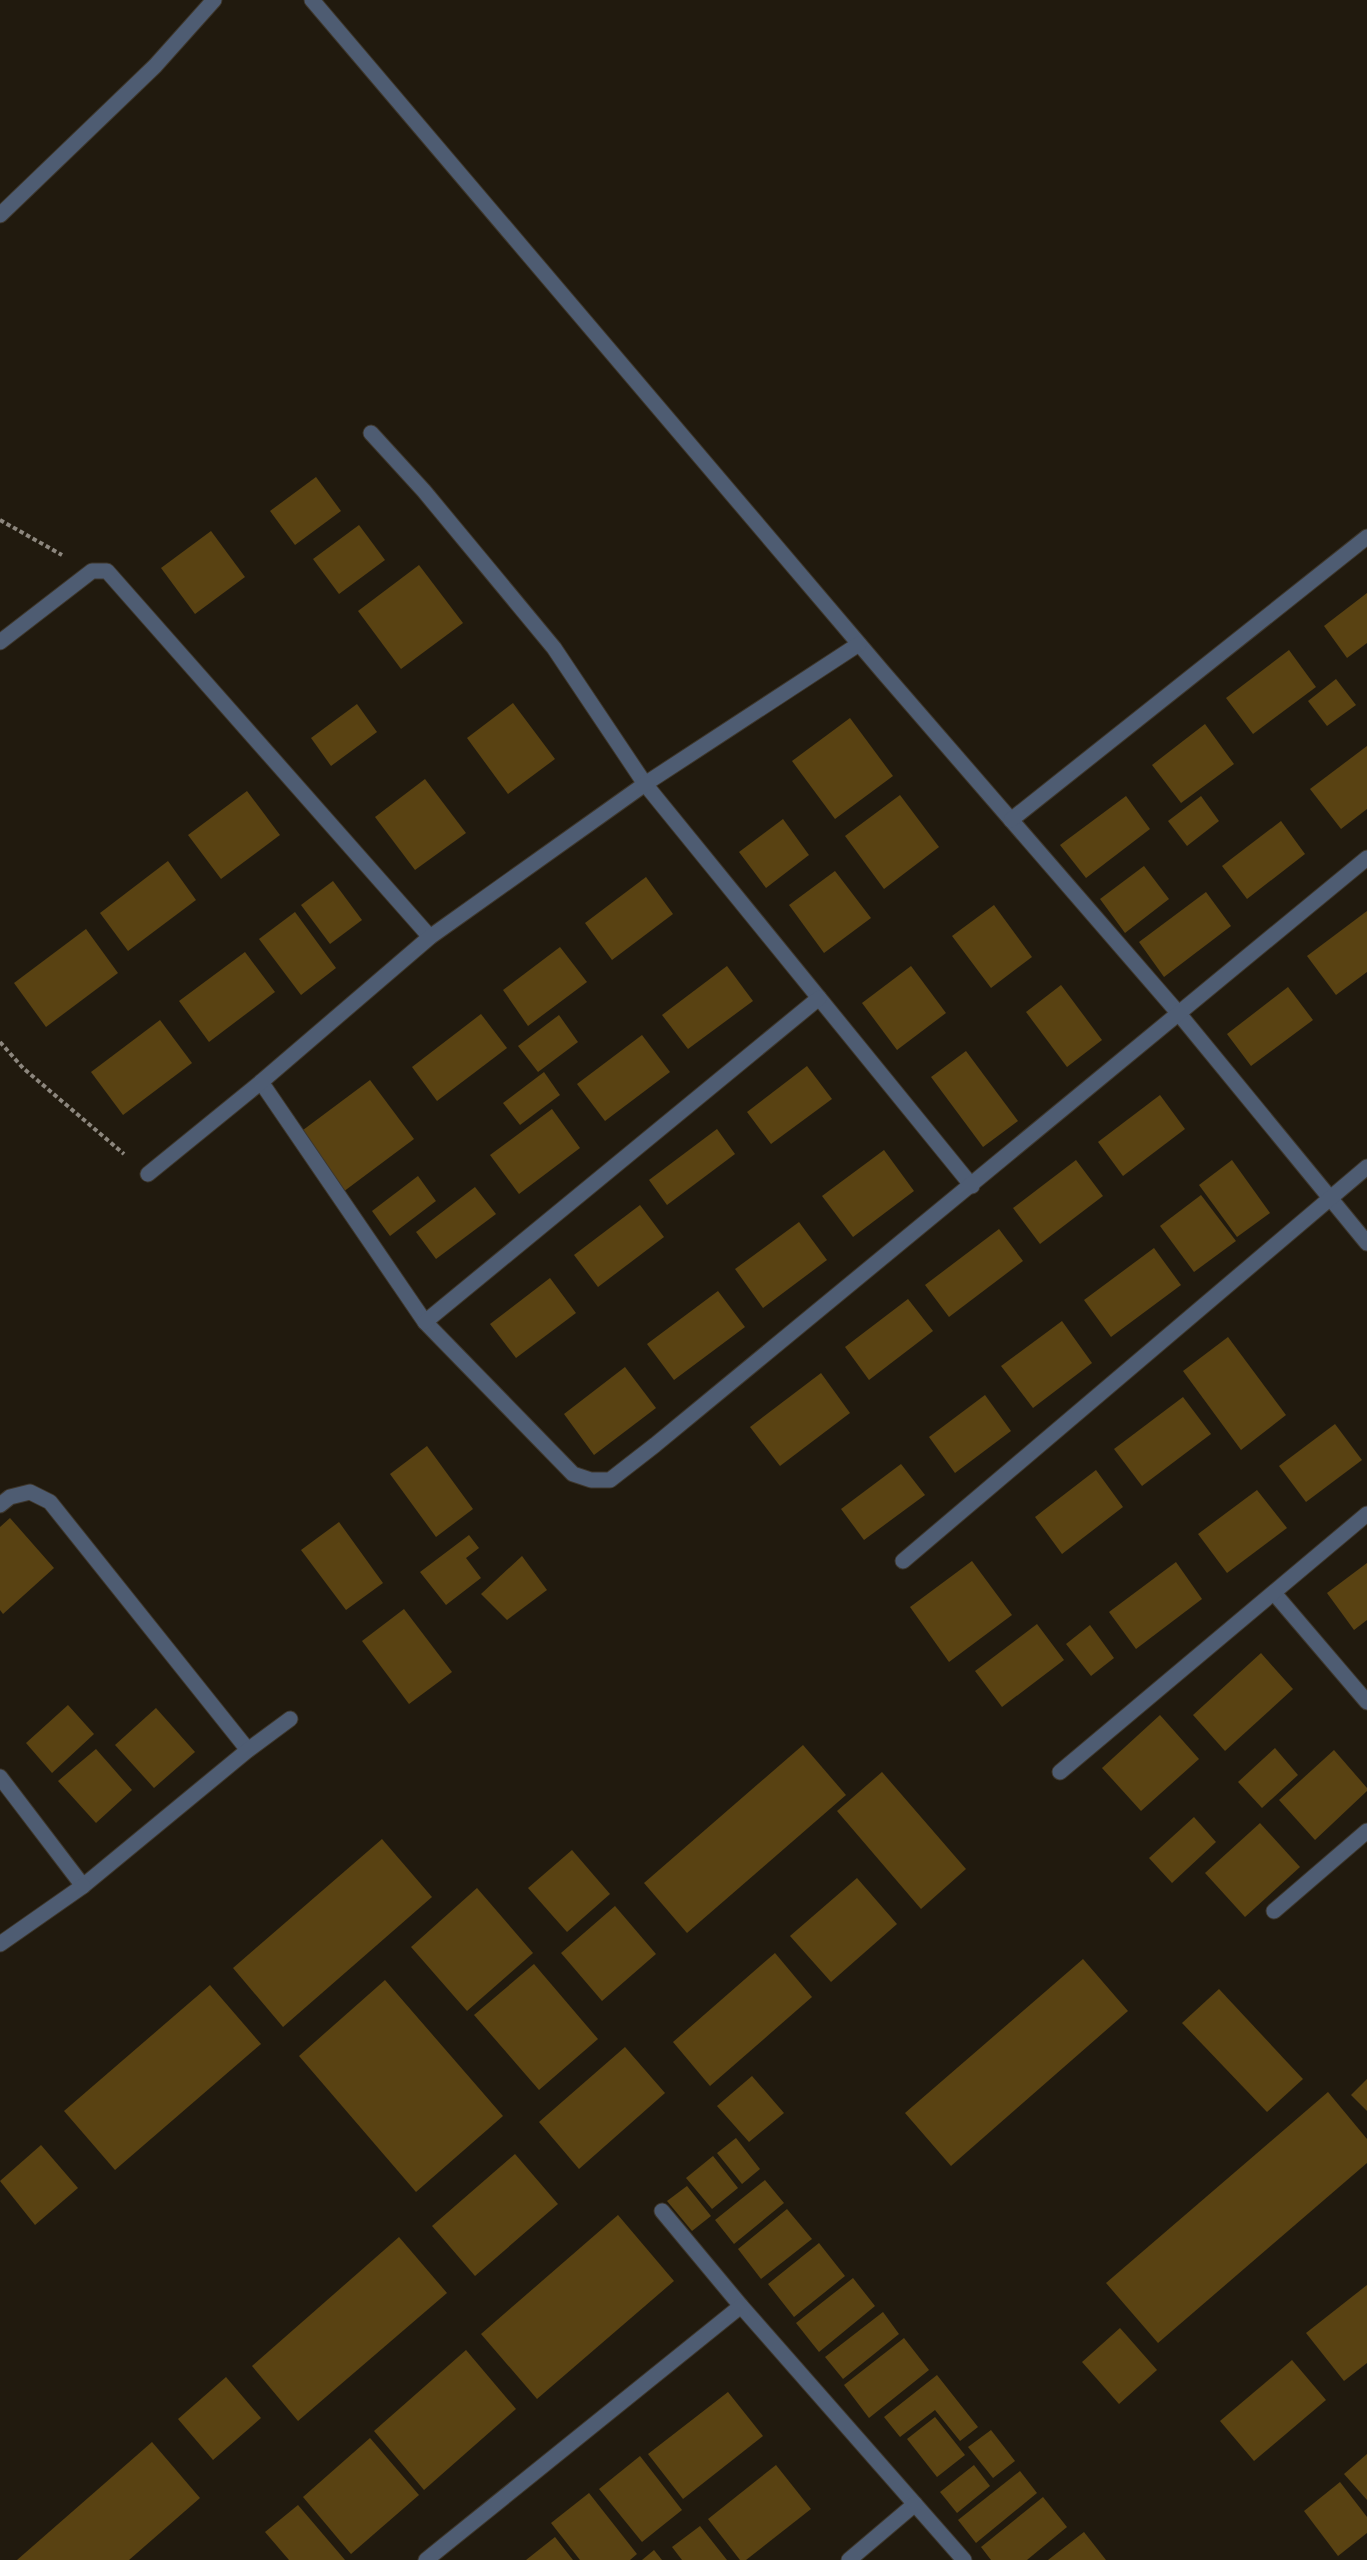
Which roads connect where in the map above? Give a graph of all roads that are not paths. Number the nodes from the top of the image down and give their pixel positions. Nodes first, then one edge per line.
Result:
1 (214, 0) edge
2 (312, 0) edge
3 (0, 215) edge
4 (371, 433) dead end
5 (1367, 537) edge
6 (0, 642) edge
7 (860, 644) junction
8 (645, 784) junction
9 (1011, 820) junction
10 (1367, 858) edge
11 (430, 937) junction
12 (819, 998) junction
13 (1180, 1015) junction
14 (261, 1082) junction
15 (1367, 1167) edge
16 (148, 1174) road end
17 (972, 1186) junction
18 (1330, 1198) junction
19 (1367, 1243) edge
20 (425, 1322) junction
21 (0, 1505) edge
22 (1367, 1514) edge
23 (903, 1562) dead end
24 (1274, 1593) junction
25 (1367, 1702) edge
26 (290, 1719) dead end
27 (248, 1750) junction
28 (1059, 1772) dead end
29 (0, 1777) edge
30 (1367, 1831) edge
31 (83, 1886) junction
32 (1274, 1911) dead end
33 (0, 1944) edge
34 (662, 2211) dead end
35 (741, 2306) junction
36 (915, 2504) junction
37 (426, 2560) edge
38 (849, 2560) edge
39 (964, 2560) edge

1 - 3 street
2 - 7 street
4 - 8 street
5 - 9 street
6 - 11 street
7 - 8 street
7 - 9 street
8 - 11 street
8 - 12 street
9 - 13 street
10 - 13 street
11 - 14 street
12 - 17 street
12 - 20 street
13 - 17 street
13 - 18 street
14 - 16 street
14 - 20 street
15 - 18 street
17 - 20 street
18 - 19 street
18 - 23 street
21 - 27 street
22 - 24 street
24 - 25 street
24 - 28 street
26 - 27 street
27 - 31 street
29 - 31 street
30 - 32 street
31 - 33 street
34 - 35 street
35 - 36 street
35 - 37 street
36 - 38 street
36 - 39 street

